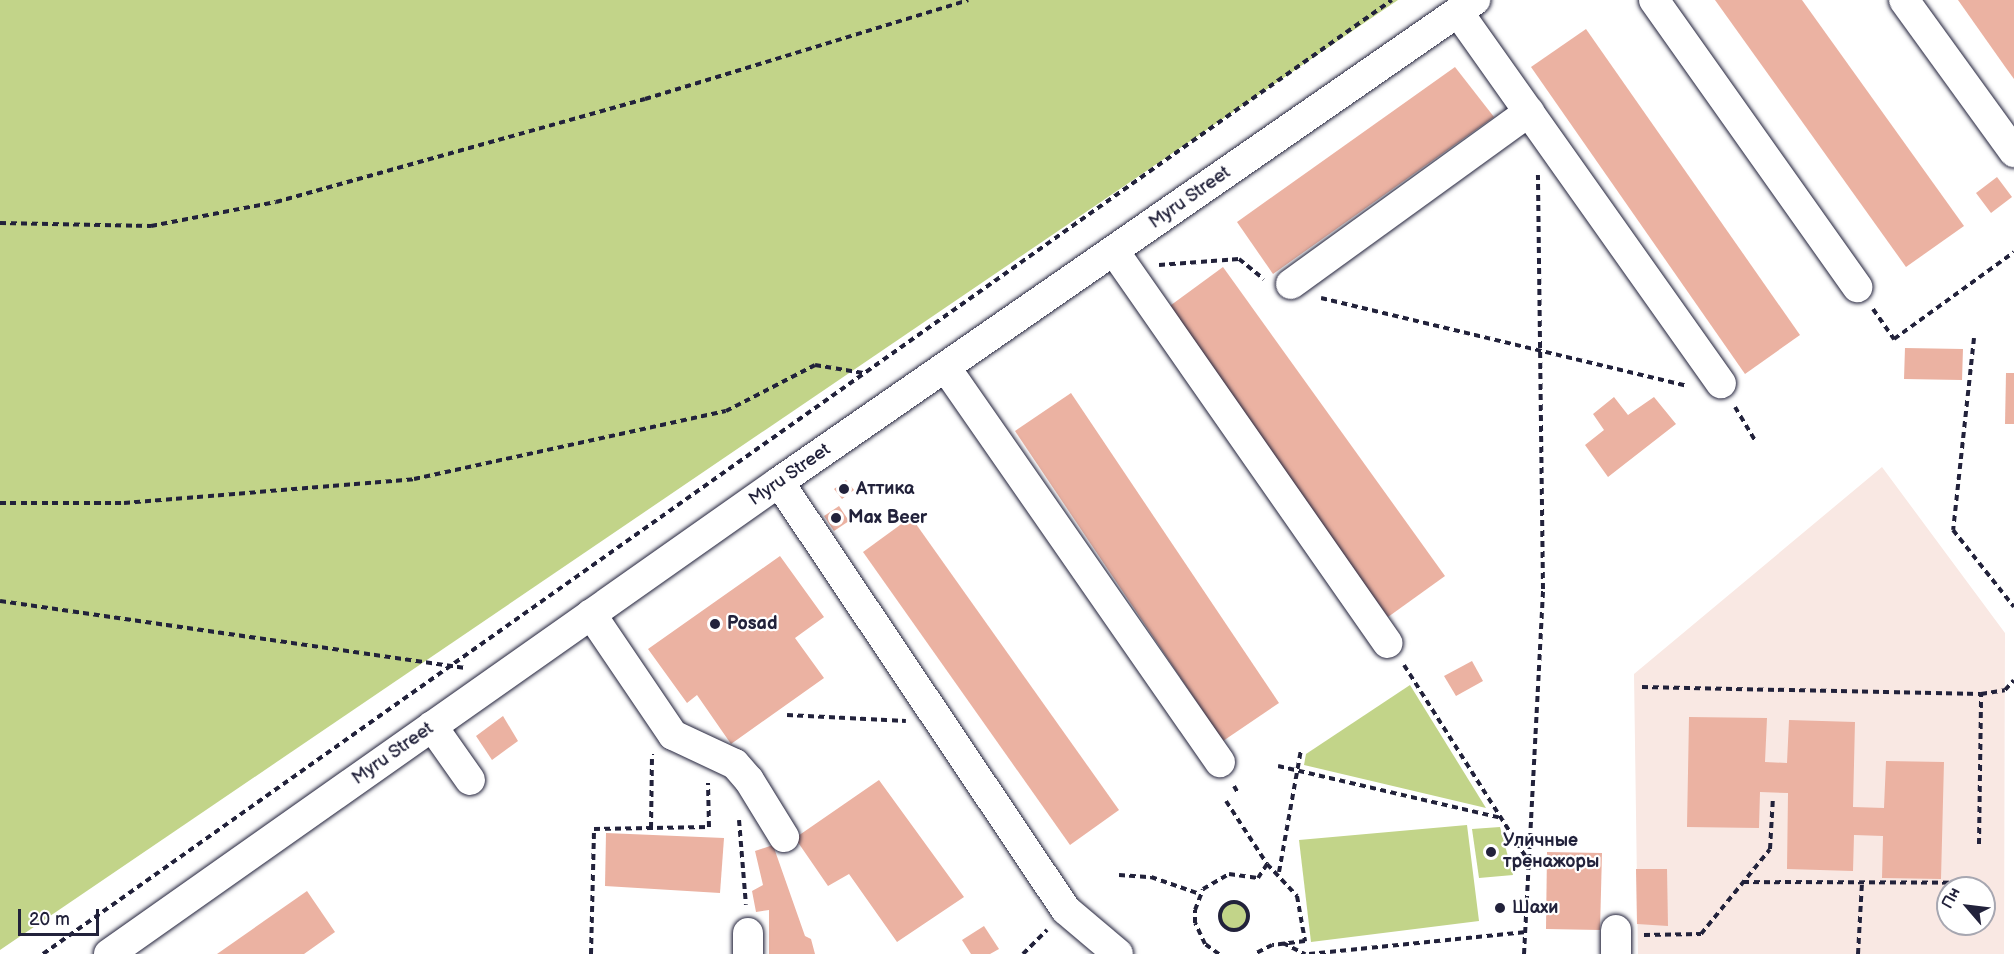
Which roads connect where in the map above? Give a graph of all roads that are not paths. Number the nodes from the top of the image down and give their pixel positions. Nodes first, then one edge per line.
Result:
1 (1654, 0) edge
2 (1904, 0) edge
3 (1466, 6) edge
4 (1529, 112) junction
5 (2014, 152) edge
6 (1114, 251) junction
7 (1282, 286) road end
8 (1857, 287) road end
9 (946, 368) junction
10 (1708, 386) road end
11 (779, 482) junction
12 (591, 615) junction
13 (1387, 643) dead end
14 (432, 726) junction
15 (1220, 762) dead end
16 (470, 780) dead end
17 (784, 837) dead end
18 (109, 954) edge
19 (1118, 954) edge

1 - 8 street
2 - 5 street
3 - 4 street
3 - 6 street, Myru Street
4 - 7 street
4 - 10 street
6 - 9 street, Myru Street
6 - 13 street
9 - 11 street, Myru Street
9 - 15 street
11 - 12 street, Myru Street
11 - 19 street
12 - 14 street, Myru Street
12 - 17 street
14 - 16 street
14 - 18 street, Myru Street

